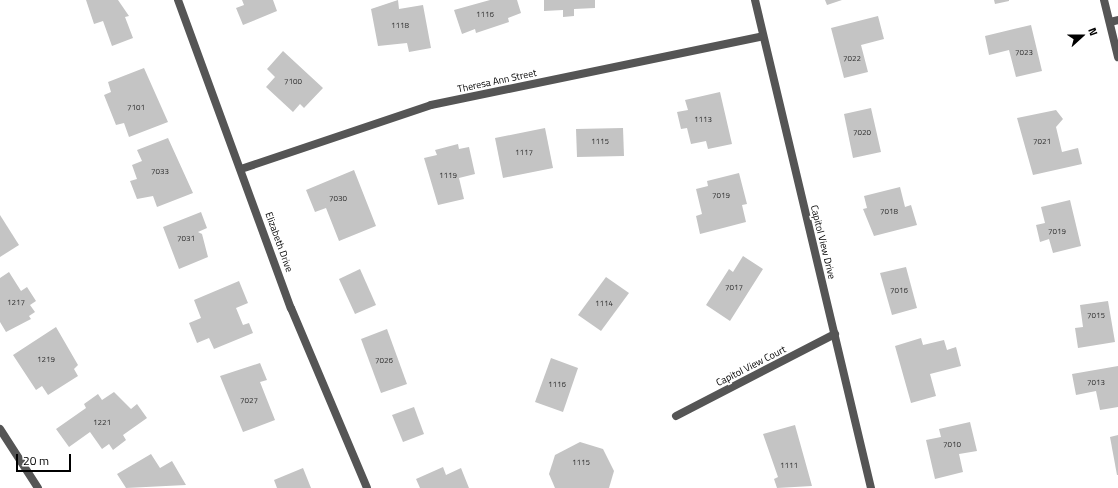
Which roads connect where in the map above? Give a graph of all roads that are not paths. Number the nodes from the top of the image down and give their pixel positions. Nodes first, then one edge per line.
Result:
1 (178, 0) edge
2 (755, 0) edge
3 (1104, 0) edge
4 (1114, 21) edge
5 (764, 36) junction
6 (1118, 57) edge
7 (241, 169) junction
8 (835, 334) junction
9 (676, 416) dead end
10 (0, 428) edge
11 (38, 488) edge
12 (367, 488) edge
13 (871, 488) edge

1 - 7 street, Elizabeth Drive
2 - 5 street, Capitol View Drive
3 - 4 street
4 - 6 street
5 - 7 street, Theresa Ann Street
5 - 8 street, Capitol View Drive
7 - 12 street, Elizabeth Drive
8 - 9 street, Capitol View Court
8 - 13 street, Capitol View Drive
10 - 11 street

